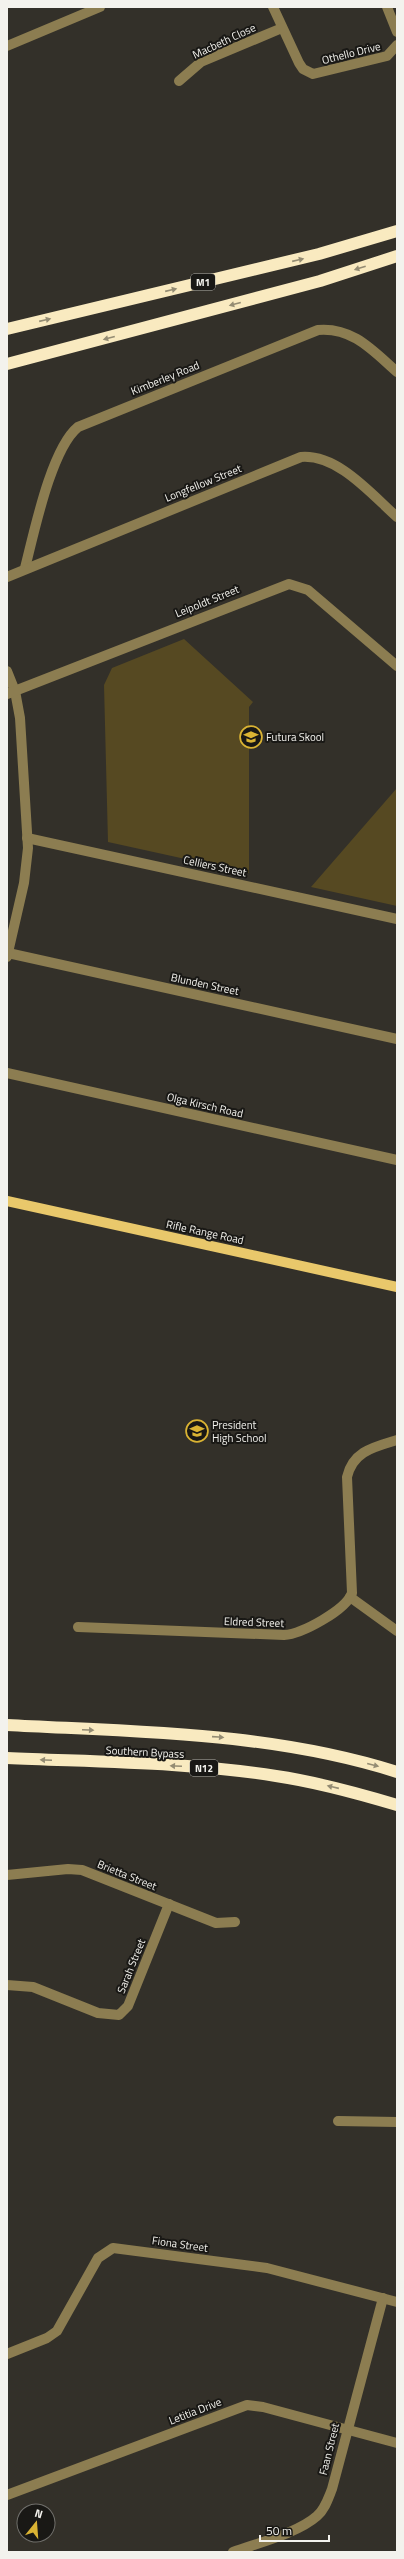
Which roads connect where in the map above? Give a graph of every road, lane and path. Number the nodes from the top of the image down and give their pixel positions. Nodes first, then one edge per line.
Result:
1 (100, 7) edge
2 (273, 7) edge
3 (387, 7) edge
4 (282, 28) junction
5 (397, 32) edge
6 (397, 45) edge
7 (7, 46) edge
8 (179, 81) dead end
9 (397, 231) edge
10 (397, 256) edge
11 (7, 329) edge
12 (7, 364) edge
13 (397, 372) edge
14 (397, 517) edge
15 (25, 568) junction
16 (7, 577) edge
17 (397, 666) edge
18 (7, 671) edge
19 (11, 692) edge
20 (27, 838) junction
21 (397, 919) edge
22 (7, 955) edge
23 (397, 1039) edge
24 (7, 1073) edge
25 (397, 1160) edge
26 (7, 1201) edge
27 (397, 1287) edge
28 (397, 1440) edge
29 (350, 1597) junction
30 (78, 1627) dead end
31 (397, 1630) edge
32 (7, 1725) edge
33 (7, 1758) edge
34 (397, 1772) edge
35 (361, 1794) junction
36 (397, 1805) edge
37 (397, 1811) edge
38 (7, 1875) edge
39 (169, 1904) junction
40 (234, 1922) dead end
41 (7, 1985) edge
42 (338, 2121) dead end
43 (397, 2122) edge
44 (383, 2298) junction
45 (397, 2302) edge
46 (7, 2354) edge
47 (347, 2430) junction
48 (397, 2443) edge
49 (7, 2495) edge
50 (234, 2552) edge

1 - 7 street
2 - 4 street, Othello Drive
3 - 5 street
4 - 6 street, Othello Drive
4 - 8 street, Macbeth Close
11 -> 9 highway, M1
10 -> 12 highway
13 - 15 street, Kimberley Road
14 - 15 street, Longfellow Street
15 - 16 street, Longfellow Street
17 - 19 street, Leipoldt Street
18 - 19 street
19 - 20 street
20 - 21 street, Celliers Street
20 - 22 street
22 - 23 street, Blunden Street
24 - 25 street, Olga Kirsch Road
26 - 27 main road, Rifle Range Road
28 - 29 street
29 - 30 street, Eldred Street
29 - 31 street
32 -> 34 highway, Southern Bypass
35 -> 33 highway, Southern Bypass / N12
35 - 36 highway, Southern Bypass / N12
35 - 37 highway
38 - 39 street, Brietta Street
39 - 40 street, Brietta Street
39 - 41 street, Sarah Street
42 - 43 street
44 - 45 street, Fiona Street
44 - 46 street, Fiona Street
44 - 47 street, Faan Street
47 - 48 street, Letitia Drive
47 - 49 street, Letitia Drive
47 - 50 street, Faan Street

